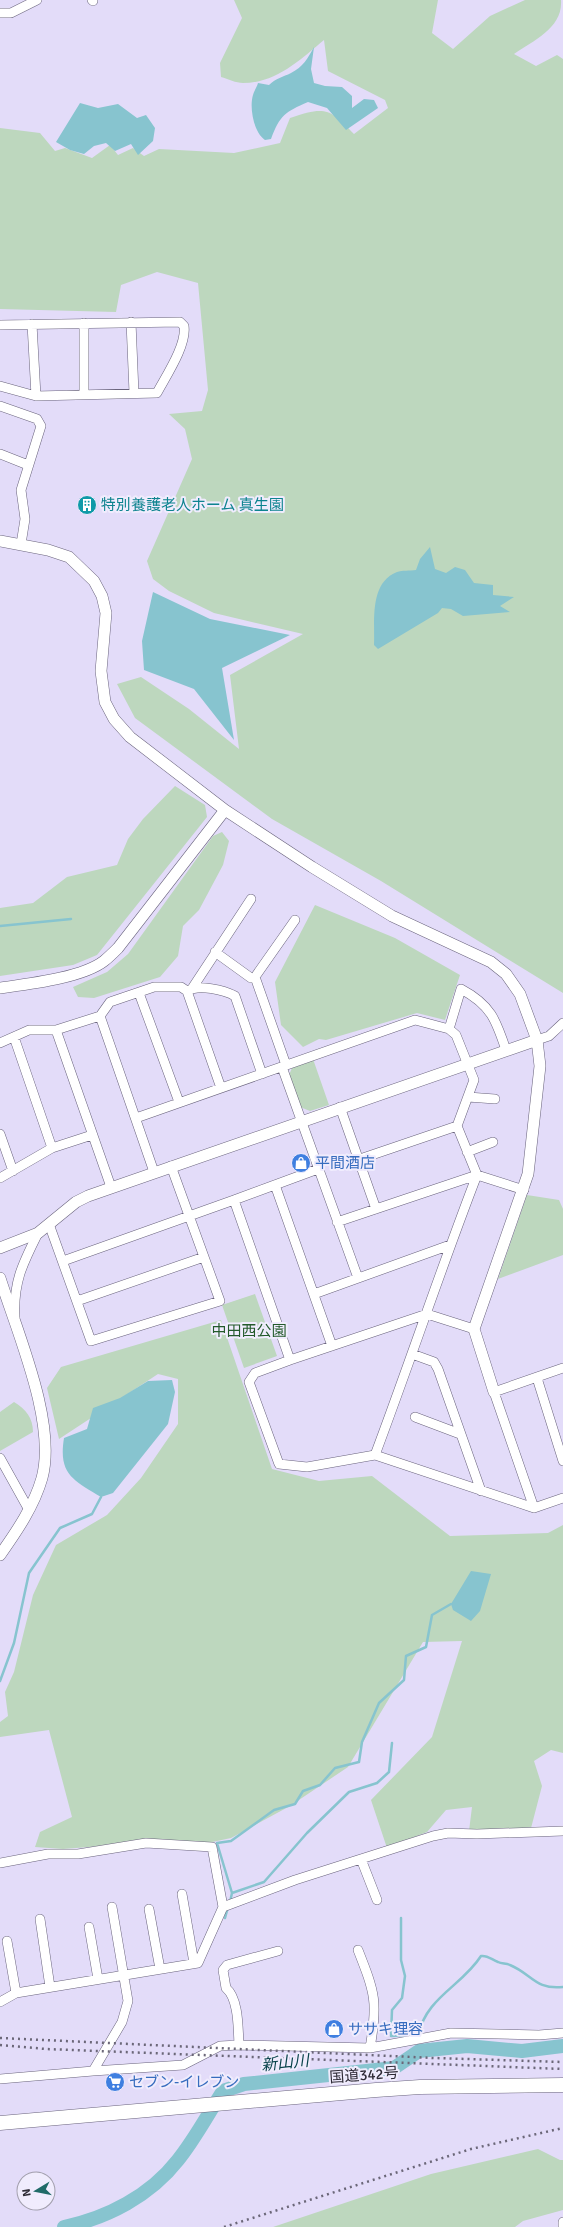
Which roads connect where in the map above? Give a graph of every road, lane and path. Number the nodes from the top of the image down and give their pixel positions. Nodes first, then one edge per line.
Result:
1 (37, 0) edge
2 (0, 13) edge
3 (84, 322) junction
4 (131, 322) junction
5 (32, 324) junction
6 (0, 325) edge
7 (0, 386) edge
8 (134, 393) junction
9 (84, 395) junction
10 (36, 396) junction
11 (0, 406) edge
12 (0, 454) edge
13 (28, 464) junction
14 (0, 541) edge
15 (21, 544) junction
16 (225, 810) junction
17 (251, 899) dead end
18 (295, 920) dead end
19 (215, 952) junction
20 (255, 977) junction
21 (0, 988) edge
22 (190, 989) junction
23 (139, 993) junction
24 (100, 1016) junction
25 (563, 1023) edge
26 (449, 1029) junction
27 (56, 1030) junction
28 (14, 1037) junction
29 (537, 1040) junction
30 (0, 1043) edge
31 (506, 1050) junction
32 (467, 1063) junction
33 (284, 1066) junction
34 (262, 1074) junction
35 (221, 1088) junction
36 (468, 1097) junction
37 (495, 1099) dead end
38 (179, 1102) junction
39 (340, 1107) junction
40 (136, 1118) junction
41 (301, 1121) junction
42 (457, 1126) junction
43 (0, 1134) edge
44 (92, 1135) junction
45 (493, 1142) dead end
46 (52, 1148) junction
47 (468, 1152) junction
48 (360, 1159) junction
49 (171, 1166) junction
50 (318, 1169) junction
51 (13, 1171) junction
52 (154, 1172) junction
53 (477, 1175) junction
54 (0, 1178) edge
55 (275, 1185) junction
56 (110, 1187) junction
57 (524, 1190) junction
58 (234, 1200) junction
59 (376, 1209) junction
60 (190, 1216) junction
61 (337, 1222) junction
62 (49, 1224) junction
63 (38, 1233) junction
64 (450, 1245) junction
65 (0, 1248) edge
66 (204, 1257) junction
67 (63, 1261) junction
68 (0, 1278) edge
69 (358, 1278) junction
70 (314, 1294) junction
71 (77, 1301) junction
72 (427, 1314) junction
73 (16, 1325) junction
74 (474, 1329) junction
75 (332, 1346) junction
76 (412, 1354) junction
77 (290, 1360) junction
78 (563, 1368) edge
79 (537, 1378) junction
80 (494, 1392) junction
81 (415, 1417) dead end
82 (460, 1434) junction
83 (375, 1455) junction
84 (0, 1458) edge
85 (563, 1461) edge
86 (481, 1491) junction
87 (563, 1498) edge
88 (534, 1508) junction
89 (29, 1510) junction
90 (0, 1555) edge
91 (563, 1831) edge
92 (361, 1860) junction
93 (0, 1863) edge
94 (182, 1894) dead end
95 (377, 1900) dead end
96 (112, 1907) dead end
97 (223, 1907) junction
98 (149, 1909) dead end
99 (40, 1919) dead end
100 (89, 1926) dead end
101 (7, 1941) dead end
102 (358, 1950) dead end
103 (278, 1951) dead end
104 (194, 1963) junction
105 (160, 1969) junction
106 (123, 1975) junction
107 (98, 1979) junction
108 (50, 1987) junction
109 (16, 1993) junction
110 (0, 2002) edge
111 (563, 2033) edge
112 (239, 2045) junction
113 (370, 2048) junction
114 (93, 2071) junction
115 (0, 2079) edge
116 (563, 2085) edge
117 (0, 2123) edge
118 (563, 2222) edge
119 (563, 2226) edge

1 - 2 street
3 - 4 street
3 - 5 street
3 - 9 street
4 - 8 street
4 - 8 street
5 - 6 street
5 - 10 street
7 - 10 street
8 - 9 street
9 - 10 street
11 - 13 street
12 - 13 street
13 - 15 street
14 - 15 street
15 - 16 street
16 - 21 street
16 - 29 street
17 - 19 street
18 - 20 street
19 - 20 street
19 - 22 street
20 - 33 street
22 - 23 street
22 - 34 street
22 - 35 street
23 - 24 street
23 - 38 street
24 - 27 street
24 - 40 street
25 - 29 street
26 - 31 street
26 - 32 street
26 - 33 street
27 - 28 street
27 - 44 street
28 - 30 street
28 - 46 street
29 - 31 street
29 - 57 street
31 - 32 street
32 - 36 street
32 - 39 street
33 - 34 street
33 - 41 street
34 - 35 street
35 - 38 street
36 - 37 street
36 - 42 street
38 - 40 street
39 - 41 street
39 - 48 street
40 - 52 street
41 - 49 street
41 - 50 street
42 - 47 street
42 - 48 street
43 - 51 street
44 - 46 street
44 - 56 street
45 - 47 street
46 - 51 street
47 - 53 street
48 - 59 street
49 - 52 street
49 - 60 street
50 - 55 street
50 - 61 street
51 - 54 street
52 - 56 street
53 - 57 street
53 - 59 street
53 - 64 street
55 - 58 street
55 - 70 street
56 - 62 street
57 - 74 street
58 - 60 street
58 - 77 street
59 - 61 street
60 - 66 street
60 - 67 street
61 - 69 street
62 - 63 street
62 - 67 street
63 - 65 street
63 - 73 street
64 - 69 street
64 - 72 street
66 - 71 street
66 - 71 street
67 - 71 street
68 - 73 street
69 - 70 street
70 - 75 street
72 - 74 street
72 - 75 street
72 - 76 street
73 - 89 street
74 - 80 street
75 - 77 street
76 - 82 street
76 - 83 street
77 - 83 street
78 - 79 street
79 - 80 street
79 - 85 street
80 - 88 street
81 - 82 street
82 - 86 street
83 - 86 street
84 - 89 street
86 - 88 street
87 - 88 street
89 - 90 street
91 - 92 street
92 - 95 street
92 - 97 street
93 - 97 street
94 - 104 street
96 - 106 street
97 - 104 street
98 - 105 street
99 - 108 street
100 - 107 street
101 - 109 street
102 - 113 street
103 - 112 street
104 - 105 street
105 - 106 street
106 - 107 street
106 - 114 street
107 - 108 street
108 - 109 street
109 - 110 street
111 - 113 street
112 - 113 street
112 - 114 street
114 - 115 street
116 - 117 highway, 国道342号
118 - 119 street

